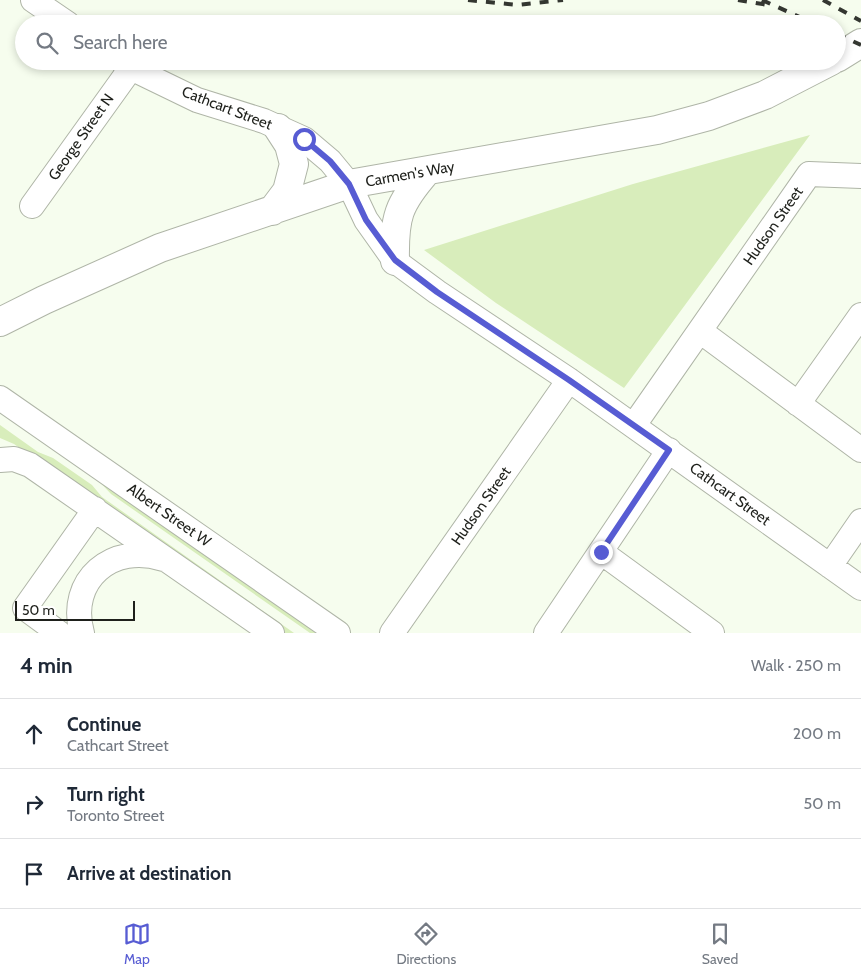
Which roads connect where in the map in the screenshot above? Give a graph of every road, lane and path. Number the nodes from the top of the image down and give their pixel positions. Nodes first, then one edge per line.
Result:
1 (33, 0) edge
2 (55, 15) edge
3 (861, 43) edge
4 (846, 52) edge
5 (122, 70) edge
6 (138, 70) edge
7 (813, 70) edge
8 (278, 128) junction
9 (427, 171) junction
10 (861, 176) edge
11 (349, 184) junction
12 (32, 206) dead end
13 (272, 211) junction
14 (395, 260) junction
15 (861, 315) edge
16 (0, 322) edge
17 (700, 331) junction
18 (569, 380) junction
19 (0, 398) edge
20 (798, 404) junction
21 (634, 425) junction
22 (669, 450) junction
23 (861, 450) edge
24 (0, 460) edge
25 (95, 509) junction
26 (861, 521) edge
27 (601, 552) junction
28 (173, 564) junction
29 (830, 566) junction
30 (861, 588) edge
31 (59, 633) edge
32 (82, 633) edge
33 (272, 633) edge
34 (338, 633) edge
35 (392, 633) edge
36 (546, 633) edge
37 (712, 633) edge

1 - 2 street
3 - 4 highway
5 - 12 street, George Street N
6 - 8 street, Cathcart Street
7 - 9 highway, Carmen's Way
8 - 11 street, Cathcart Street
8 - 13 highway
9 - 11 highway, Carmen's Way
9 - 14 highway
10 - 17 street, Hudson Street
11 - 13 highway, Carmen's Way
11 - 14 street, Cathcart Street
13 - 16 highway, Carmen's Way
14 - 18 street, Cathcart Street
15 - 20 street
17 - 20 street
17 - 21 street, Hudson Street
18 - 21 street, Cathcart Street
18 - 35 street, Hudson Street
19 - 34 street, Albert Street W
20 - 23 street
21 - 22 street, Cathcart Street
22 - 27 street
22 - 29 street, Cathcart Street
24 - 25 street
25 - 28 street
25 - 31 street
26 - 29 street
27 - 36 street
27 - 37 street
28 - 32 street
28 - 33 street
29 - 30 street, Cathcart Street

